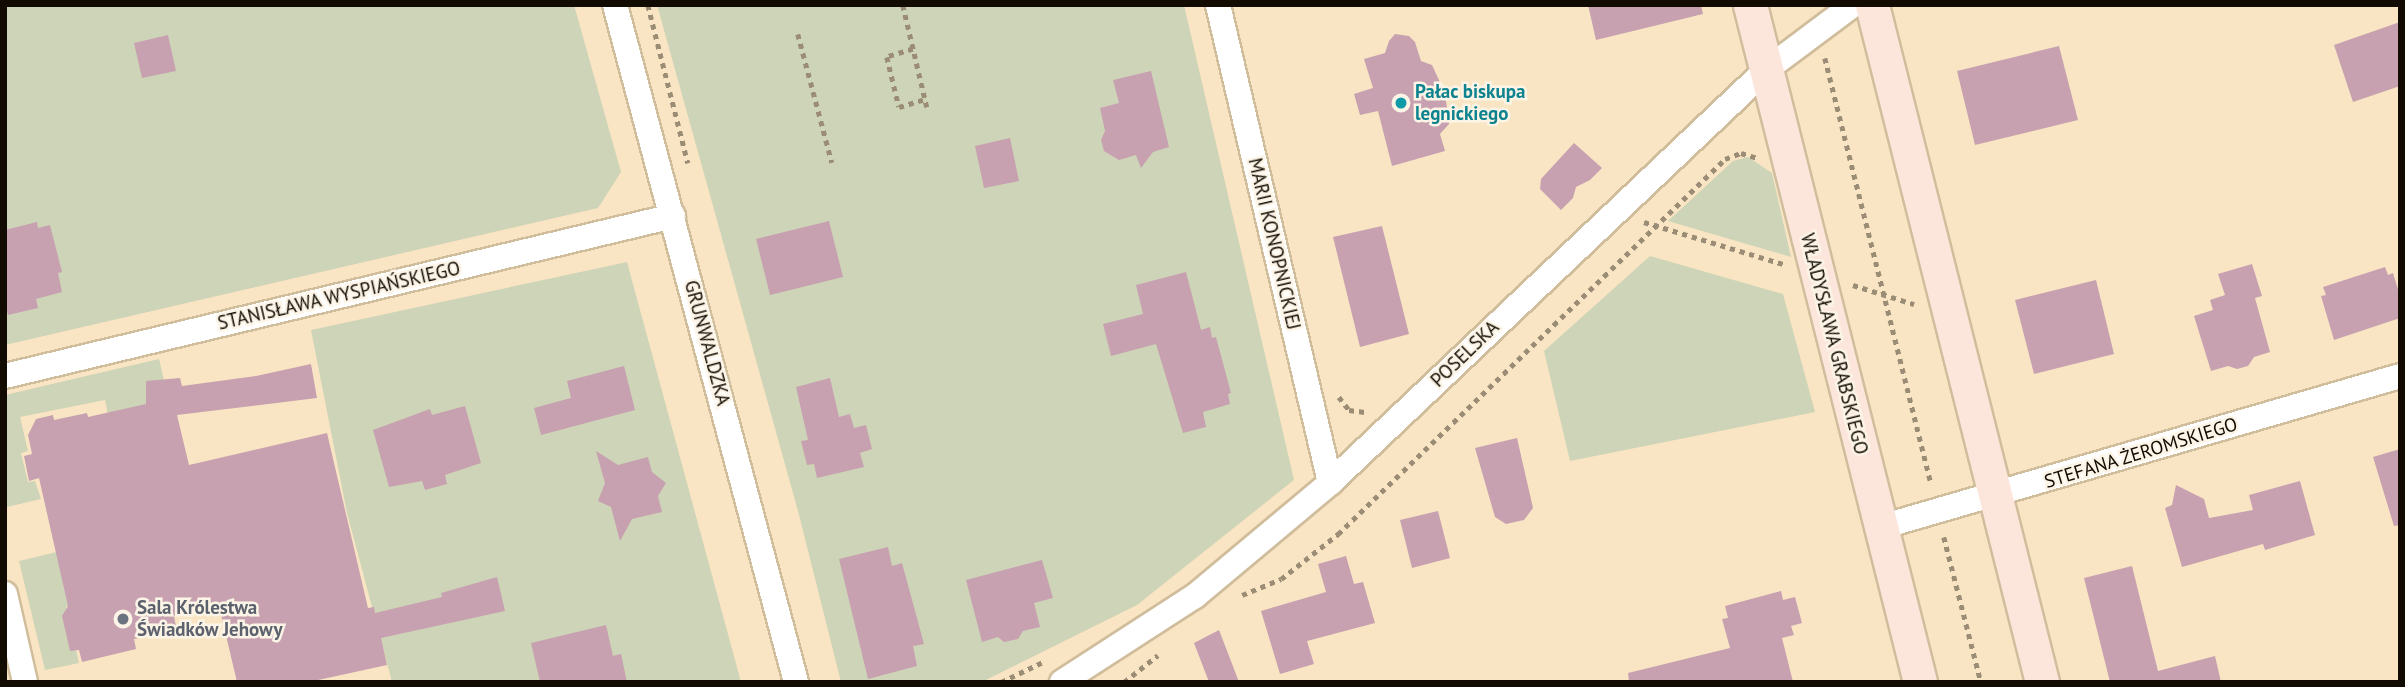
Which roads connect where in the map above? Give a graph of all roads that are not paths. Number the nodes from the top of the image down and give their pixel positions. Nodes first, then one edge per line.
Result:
1 (615, 5) edge
2 (1218, 5) edge
3 (1750, 5) edge
4 (1853, 5) edge
5 (1872, 5) edge
6 (1766, 70) junction
7 (673, 216) junction
8 (5, 376) edge
9 (2400, 376) edge
10 (1330, 483) junction
11 (1995, 496) junction
12 (1881, 527) junction
13 (5, 594) edge
14 (25, 682) edge
15 (796, 682) edge
16 (1062, 682) edge
17 (1920, 682) edge
18 (2042, 682) edge

1 - 7 street, GRUNWALDZKA
2 - 10 street, MARII KONOPNICKIEJ
3 - 6 street, WŁADYSŁAWA GRABSKIEGO
4 - 6 street, POSELSKA
5 - 11 street
6 - 10 street, POSELSKA
6 - 12 street, WŁADYSŁAWA GRABSKIEGO
7 - 8 street, STANISŁAWA WYSPIAŃSKIEGO
7 - 15 street, GRUNWALDZKA
9 - 11 street, STEFANA ŻEROMSKIEGO
10 - 16 street, POSELSKA
11 - 12 street, STEFANA ŻEROMSKIEGO
11 - 18 street
12 - 17 street, WŁADYSŁAWA GRABSKIEGO
13 - 14 street

